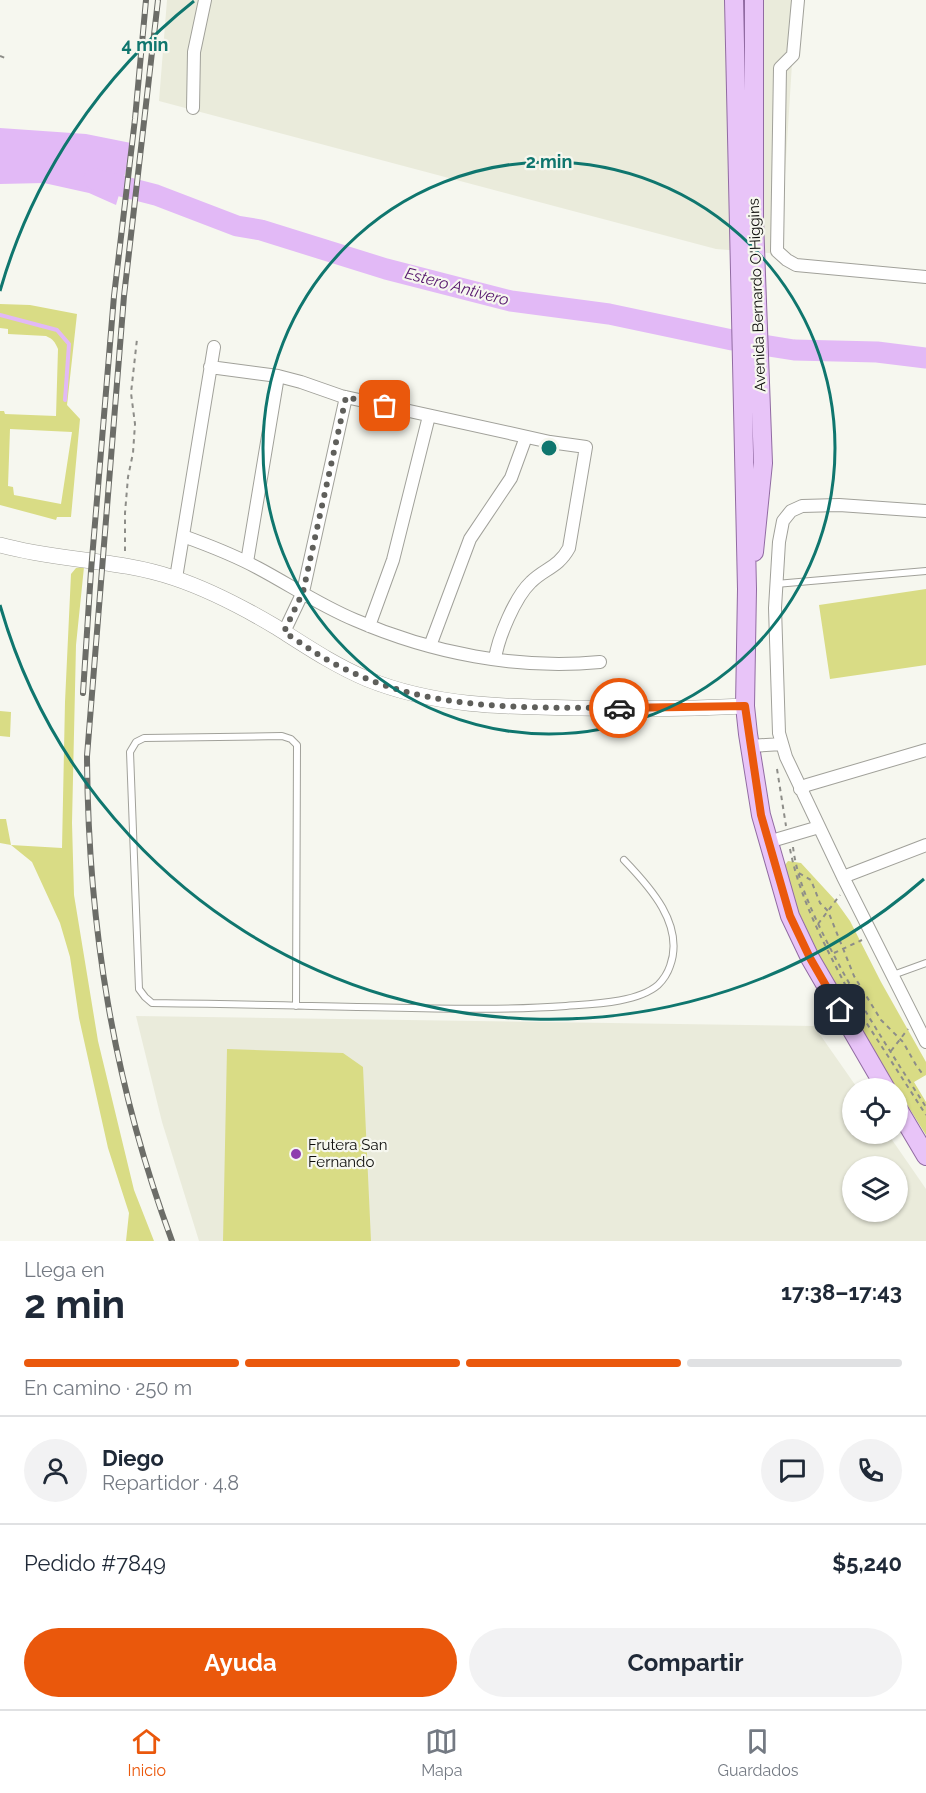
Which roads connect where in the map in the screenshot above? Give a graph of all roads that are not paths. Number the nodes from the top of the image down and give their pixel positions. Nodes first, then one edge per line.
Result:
1 (205, 0) edge
2 (734, 0) edge
3 (754, 0) edge
4 (798, 0) edge
5 (193, 108) dead end
6 (746, 224) junction
7 (926, 277) edge
8 (214, 347) dead end
9 (210, 367) junction
10 (278, 376) junction
11 (346, 397) junction
12 (429, 416) junction
13 (526, 437) junction
14 (926, 511) edge
15 (183, 536) junction
16 (0, 545) edge
17 (247, 562) junction
18 (926, 571) edge
19 (176, 579) junction
20 (776, 584) junction
21 (747, 589) junction
22 (303, 592) junction
23 (369, 626) junction
24 (284, 632) junction
25 (430, 646) junction
26 (495, 659) junction
27 (600, 662) dead end
28 (745, 706) junction
29 (782, 744) junction
30 (750, 746) junction
31 (926, 750) edge
32 (800, 789) junction
33 (819, 827) junction
34 (768, 842) junction
35 (926, 845) edge
36 (624, 860) dead end
37 (845, 882) junction
38 (926, 963) edge
39 (893, 975) junction
40 (296, 1006) junction
41 (926, 1042) edge
42 (880, 1078) edge
43 (908, 1126) edge
44 (926, 1156) edge

1 - 5 street
2 - 6 main road, Avenida Bernardo O'Higgins
3 - 6 main road, Avenida Bernardo O'Higgins
4 - 7 street
6 - 21 main road, Avenida Bernardo O'Higgins
6 - 21 main road, Avenida Bernardo O'Higgins
8 - 9 street
9 - 10 street
9 - 15 street
10 - 11 street
10 - 17 street
11 - 12 street
11 - 22 street
12 - 13 street
12 - 23 street
13 - 25 street
13 - 26 street
14 - 20 street
15 - 17 street
15 - 19 street
16 - 19 street
17 - 22 street
18 - 20 lane
19 - 24 street
20 - 29 street
21 - 28 main road, Avenida Bernardo O'Higgins
22 - 23 street
22 - 24 street
23 - 25 street
24 - 28 street
25 - 26 street
26 - 27 street
28 - 30 main road, Avenida Bernardo O'Higgins
29 - 30 street
29 - 32 street
30 - 34 main road, Avenida Bernardo O'Higgins
31 - 32 street
32 - 33 street
33 - 34 street
33 - 37 street
34 - 42 main road, Avenida Bernardo O'Higgins
35 - 37 street
36 - 40 lane
37 - 39 street
38 - 39 lane
39 - 41 street
40 - 40 lane
43 - 44 main road

